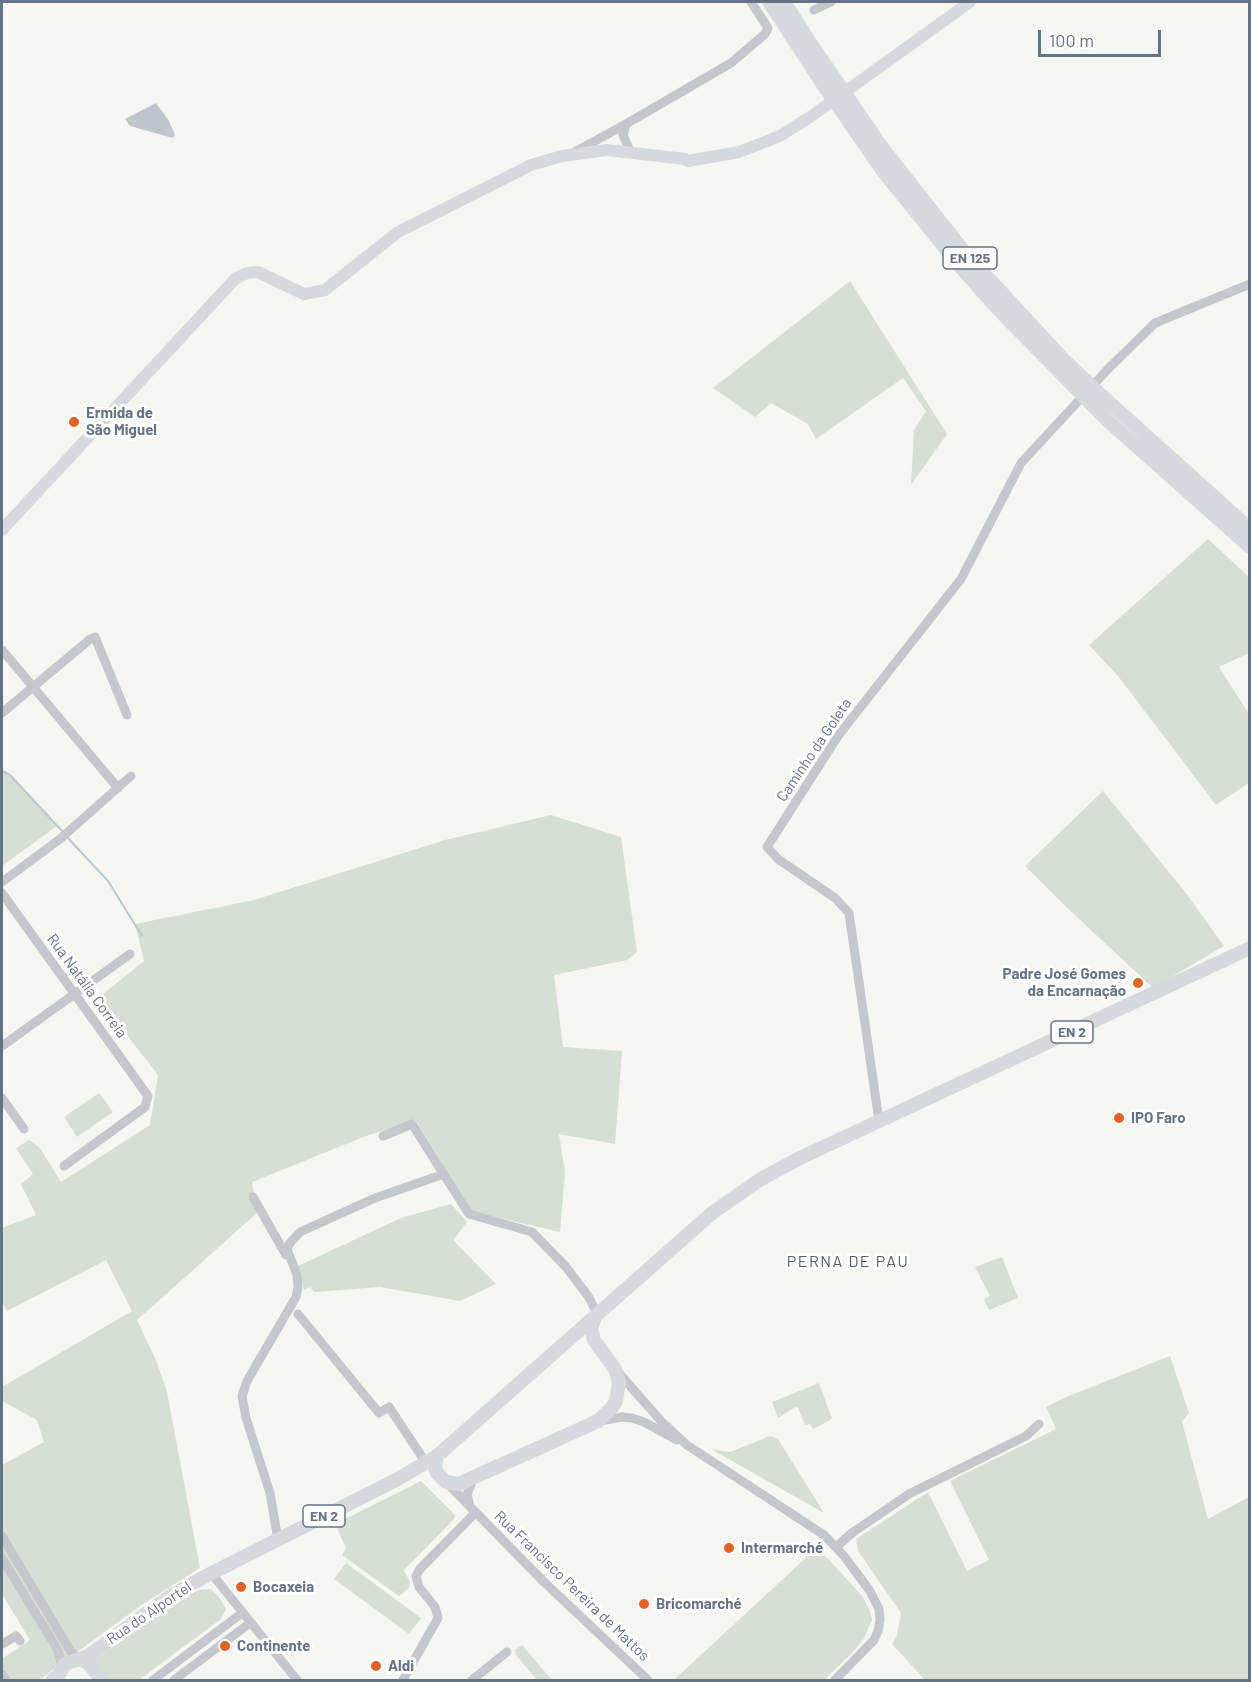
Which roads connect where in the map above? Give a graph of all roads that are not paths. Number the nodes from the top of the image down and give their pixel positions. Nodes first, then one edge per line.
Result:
1 (751, 2) edge
2 (769, 2) edge
3 (784, 2) edge
4 (831, 2) edge
5 (970, 2) edge
6 (814, 10) dead end
7 (626, 124) junction
8 (631, 153) junction
9 (568, 155) junction
10 (1250, 284) edge
11 (1250, 527) edge
12 (2, 530) edge
13 (1248, 546) edge
14 (2, 650) edge
15 (33, 687) junction
16 (2, 713) edge
17 (127, 715) dead end
18 (131, 776) dead end
19 (118, 788) junction
20 (2, 882) edge
21 (2, 893) edge
22 (1248, 949) edge
23 (130, 954) dead end
24 (74, 994) junction
25 (2, 1046) edge
26 (2, 1098) edge
27 (879, 1121) junction
28 (24, 1129) dead end
29 (383, 1136) dead end
30 (64, 1166) dead end
31 (444, 1174) junction
32 (253, 1197) dead end
33 (289, 1259) junction
34 (298, 1314) dead end
35 (596, 1316) junction
36 (573, 1337) junction
37 (594, 1341) junction
38 (615, 1369) junction
39 (598, 1421) junction
40 (1039, 1424) dead end
41 (687, 1445) junction
42 (432, 1460) junction
43 (414, 1471) junction
44 (474, 1478) junction
45 (444, 1481) junction
46 (473, 1511) junction
47 (2, 1536) edge
48 (278, 1540) junction
49 (836, 1547) junction
50 (2, 1558) edge
51 (211, 1573) junction
52 (242, 1613) junction
53 (250, 1623) junction
54 (20, 1641) dead end
55 (2, 1644) edge
56 (507, 1652) dead end
57 (84, 1659) junction
58 (2, 1674) edge
59 (59, 1676) edge
60 (6, 1680) edge
61 (102, 1680) edge
62 (153, 1680) edge
63 (174, 1680) edge
64 (297, 1680) edge
65 (403, 1680) edge
66 (472, 1680) edge
67 (648, 1680) edge
68 (835, 1680) edge

1 - 7 street
2 - 13 main road, EN 125
3 - 11 main road, EN 125
4 - 6 street
5 - 8 street
7 - 8 street
7 - 9 street
8 - 9 street
9 - 12 street
10 - 27 street, Caminho da Goleta
14 - 15 street
15 - 16 street
15 - 17 street
15 - 19 street
18 - 19 street
19 - 20 street
21 - 24 street, Rua Natália Correia
22 - 27 main road, EN 2
23 - 24 street
24 - 25 street
24 - 30 street, Rua Natália Correia
26 - 28 street
27 - 35 main road, EN 2
29 - 31 street
31 - 33 street
31 - 35 street
32 - 33 street
33 - 48 street
34 - 42 street
35 - 36 main road, EN 2
35 - 37 main road
36 - 37 main road
36 - 42 main road, EN 2
37 - 38 main road
38 - 39 main road
38 - 41 street
39 - 41 street
39 - 44 main road
40 - 49 street
41 - 49 street
42 - 43 main road, EN 2
42 - 45 main road
43 - 45 main road
43 - 48 main road, EN 2
44 - 45 main road
44 - 46 street
45 - 46 street, Rua Francisco Pereira de Mattos
46 - 65 street
46 - 67 street, Rua Francisco Pereira de Mattos
47 - 57 street
48 - 51 main road, EN 2
49 - 68 street
50 - 59 street
51 - 52 street
51 - 57 main road, Rua do Alportel / EN 2
52 - 53 street
52 - 62 street
53 - 63 street
53 - 64 street
54 - 55 street
56 - 66 street
57 - 59 main road, Rua do Alportel
57 - 61 main road
58 - 60 street

